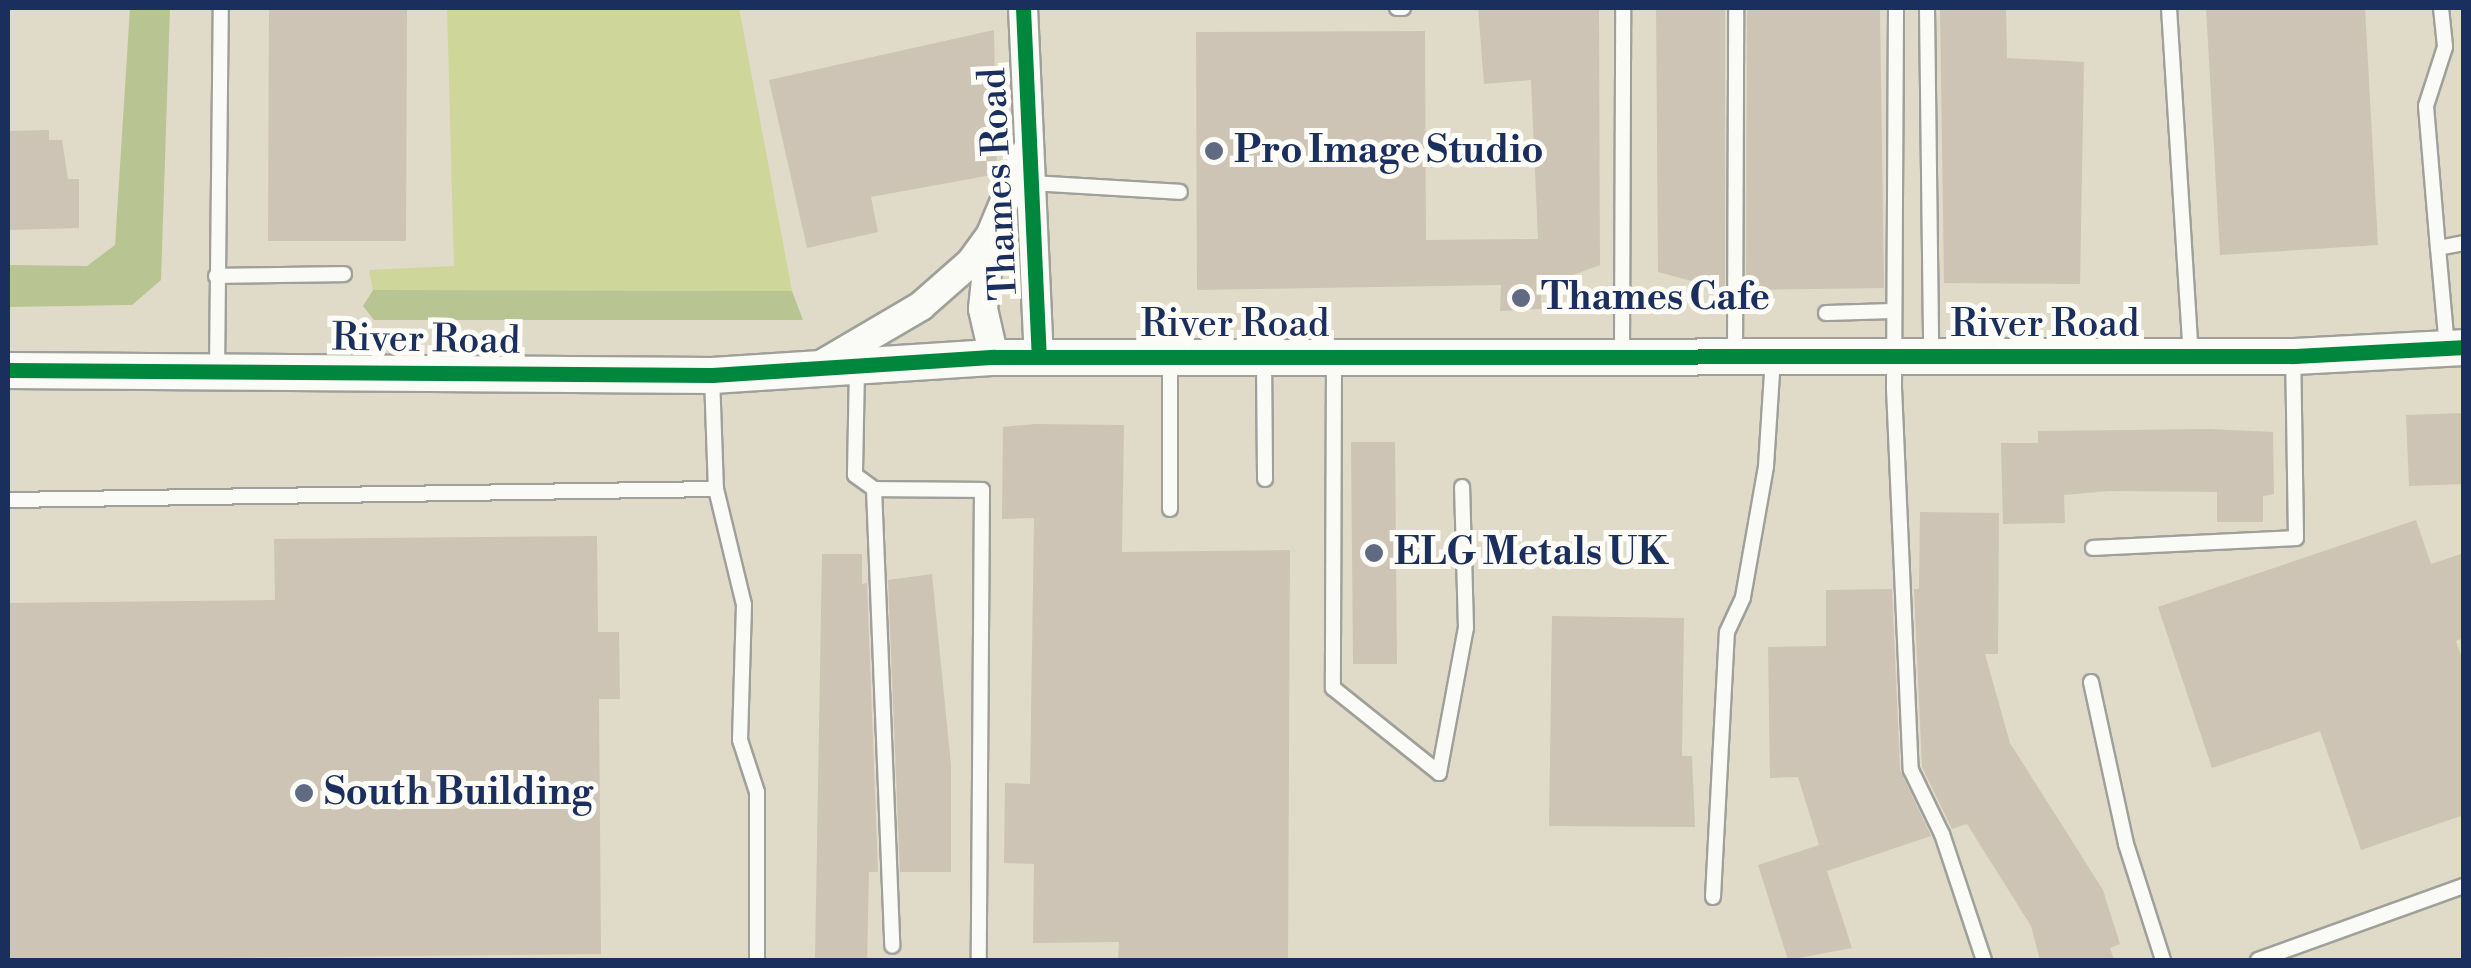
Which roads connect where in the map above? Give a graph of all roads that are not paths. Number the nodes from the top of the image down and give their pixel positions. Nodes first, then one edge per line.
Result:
1 (221, 8) edge
2 (1023, 8) edge
3 (1624, 8) edge
4 (1736, 8) edge
5 (1896, 8) edge
6 (1927, 8) edge
7 (2169, 8) edge
8 (2441, 8) edge
9 (1025, 152) junction
10 (1030, 183) junction
11 (1180, 192) dead end
12 (991, 234) junction
13 (2464, 243) edge
14 (2438, 248) junction
15 (344, 274) dead end
16 (216, 276) junction
17 (1894, 311) junction
18 (1826, 313) dead end
19 (2456, 348) edge
20 (2293, 356) junction
21 (994, 357) junction
22 (1039, 357) junction
23 (1931, 357) junction
24 (2191, 357) junction
25 (1170, 358) junction
26 (1264, 358) junction
27 (1334, 358) junction
28 (1622, 358) junction
29 (1734, 358) junction
30 (1894, 358) junction
31 (1773, 359) junction
32 (840, 363) junction
33 (8, 370) edge
34 (217, 370) junction
35 (712, 375) junction
36 (1265, 479) dead end
37 (1462, 487) dead end
38 (716, 489) junction
39 (874, 489) junction
40 (8, 500) edge
41 (1170, 509) dead end
42 (2092, 548) dead end
43 (2092, 682) dead end
44 (2464, 886) edge
45 (1713, 897) dead end
46 (892, 946) dead end
47 (758, 960) edge
48 (979, 960) edge
49 (1984, 960) edge
50 (2163, 960) edge
51 (2258, 960) edge

1 - 16 lane
2 - 9 street, Thames Road
3 - 28 lane
4 - 29 lane
5 - 17 lane
6 - 23 lane
7 - 24 lane
8 - 14 lane
9 - 10 street, Thames Road
9 - 12 street
10 - 11 lane
10 - 22 street, Thames Road
12 - 21 street, Thames Road
12 - 32 street
13 - 14 lane
14 - 19 lane
15 - 16 lane
16 - 34 lane
17 - 18 lane
17 - 30 lane
19 - 20 street, River Road
20 - 24 street, River Road
20 - 42 lane
21 - 22 street, River Road
21 - 32 street, River Road
22 - 25 street, River Road
23 - 24 street, River Road
23 - 30 street, River Road
25 - 26 street, River Road
25 - 41 lane
26 - 27 street, River Road
26 - 36 lane
27 - 28 street, River Road
27 - 37 lane
28 - 29 street, River Road
29 - 31 street, River Road
30 - 31 street, River Road
30 - 49 lane
31 - 45 lane
32 - 35 street, River Road
32 - 39 lane
33 - 34 street, River Road
34 - 35 street, River Road
35 - 38 lane
38 - 40 lane
38 - 47 lane
39 - 46 lane
39 - 48 lane
43 - 50 lane
44 - 51 lane

